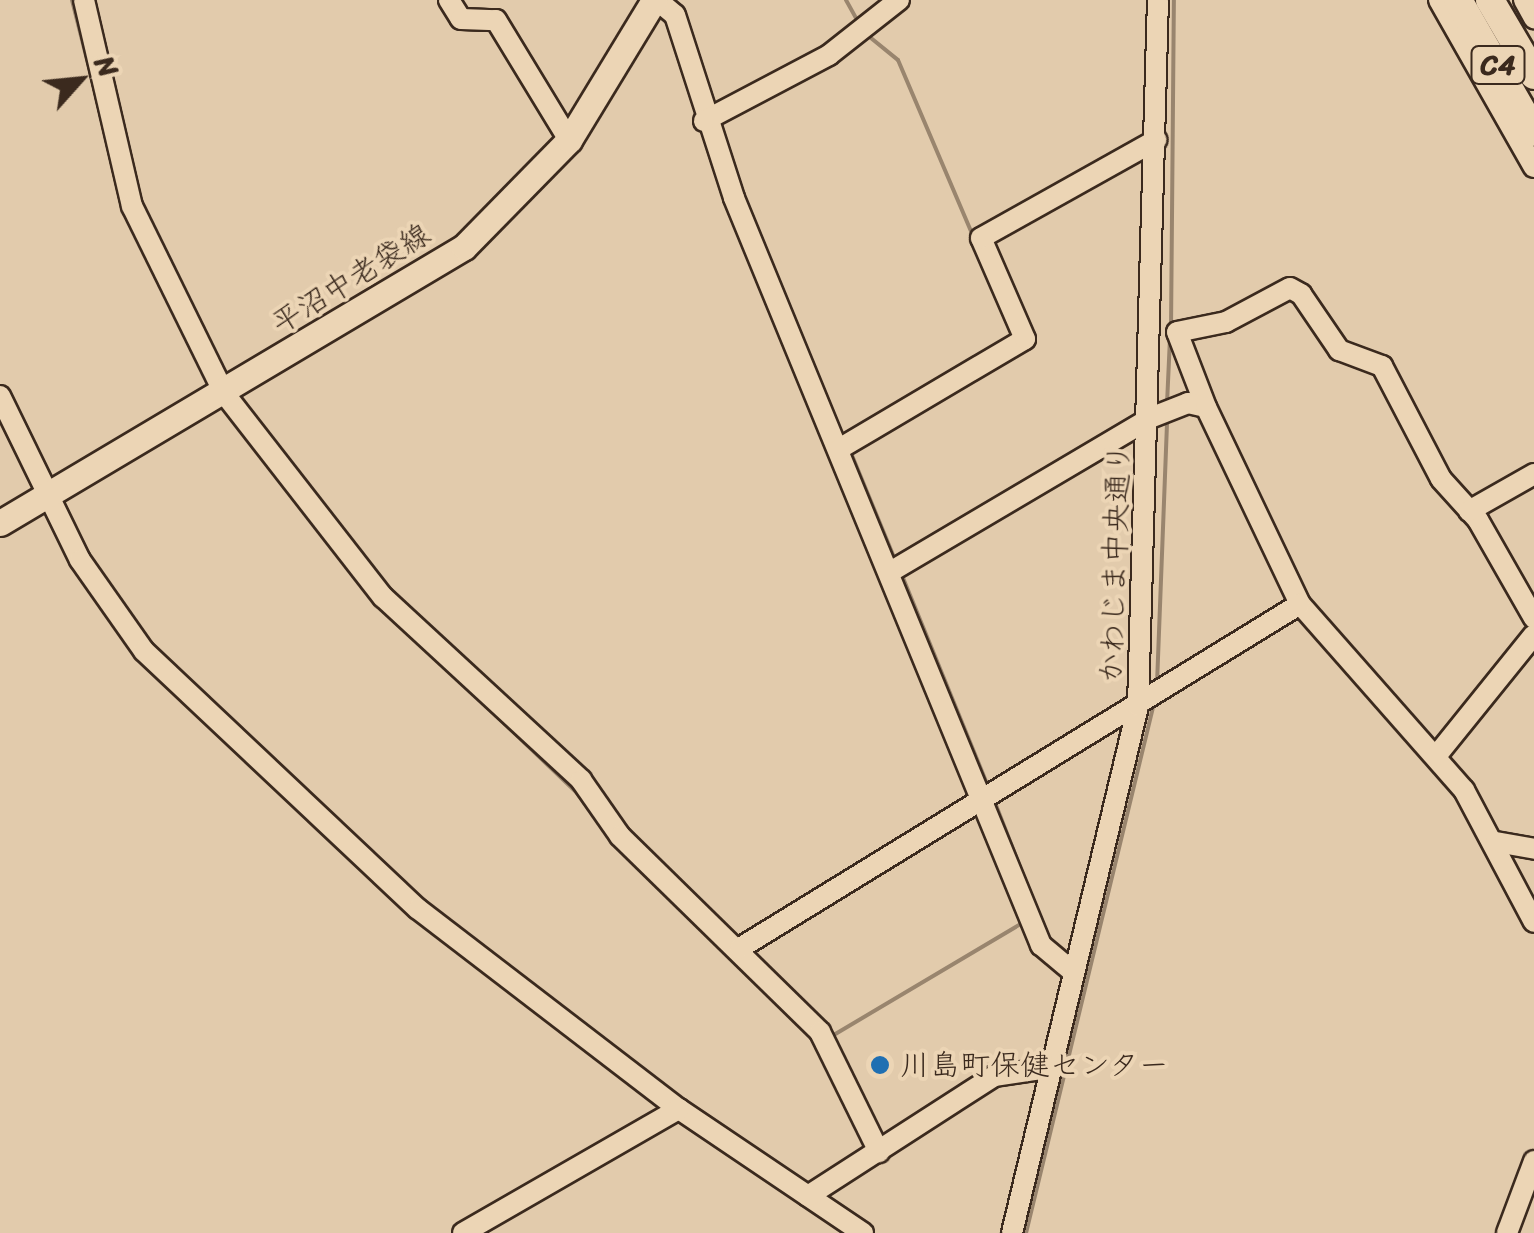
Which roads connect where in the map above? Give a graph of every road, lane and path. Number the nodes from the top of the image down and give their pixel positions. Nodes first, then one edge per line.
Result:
1 (84, 0) edge
2 (449, 0) edge
3 (656, 0) edge
4 (899, 0) edge
5 (1158, 0) edge
6 (1439, 0) edge
7 (1458, 0) edge
8 (1490, 0) edge
9 (1524, 0) edge
10 (1534, 18) edge
11 (1534, 75) edge
12 (704, 121) junction
13 (1534, 132) edge
14 (569, 140) junction
15 (1156, 140) junction
16 (1534, 168) edge
17 (224, 393) junction
18 (0, 396) edge
19 (1206, 406) junction
20 (1162, 413) junction
21 (839, 449) junction
22 (1534, 474) edge
23 (50, 494) junction
24 (1469, 511) junction
25 (0, 522) edge
26 (890, 572) junction
27 (1300, 604) junction
28 (1534, 618) edge
29 (1534, 635) edge
30 (1150, 697) junction
31 (1436, 755) junction
32 (986, 799) junction
33 (1496, 842) junction
34 (1534, 849) edge
35 (1534, 922) edge
36 (740, 948) junction
37 (1072, 971) junction
38 (1049, 1068) junction
39 (679, 1109) junction
40 (879, 1152) junction
41 (1534, 1161) edge
42 (808, 1196) junction
43 (463, 1233) edge
44 (863, 1233) edge
45 (1012, 1233) edge
46 (1507, 1233) edge

1 - 17 street
2 - 14 street
3 - 12 street
3 - 14 main road, 平沼中老袋線
4 - 12 street
5 - 15 street, かわじま中央通り
6 - 16 street
7 - 13 highway, C4
8 - 11 highway, C4
9 - 10 street
12 - 21 street
14 - 17 main road, 平沼中老袋線
15 - 20 street, かわじま中央通り
15 - 21 street
17 - 23 main road, 平沼中老袋線
17 - 36 street
18 - 23 street
19 - 20 street
19 - 24 street
19 - 27 street
20 - 26 street
20 - 30 street, かわじま中央通り
21 - 26 street
22 - 24 street
23 - 25 main road, 平沼中老袋線
23 - 39 street
24 - 28 street
26 - 32 street
27 - 30 street
27 - 31 street
29 - 31 street
30 - 32 street
30 - 37 street, かわじま中央通り
31 - 33 street
32 - 36 street
32 - 37 street
33 - 34 street
33 - 35 street
36 - 40 street
37 - 38 street, かわじま中央通り
38 - 40 street
38 - 45 street, かわじま中央通り
39 - 42 street
39 - 43 street
40 - 42 street
41 - 46 street
42 - 44 street

